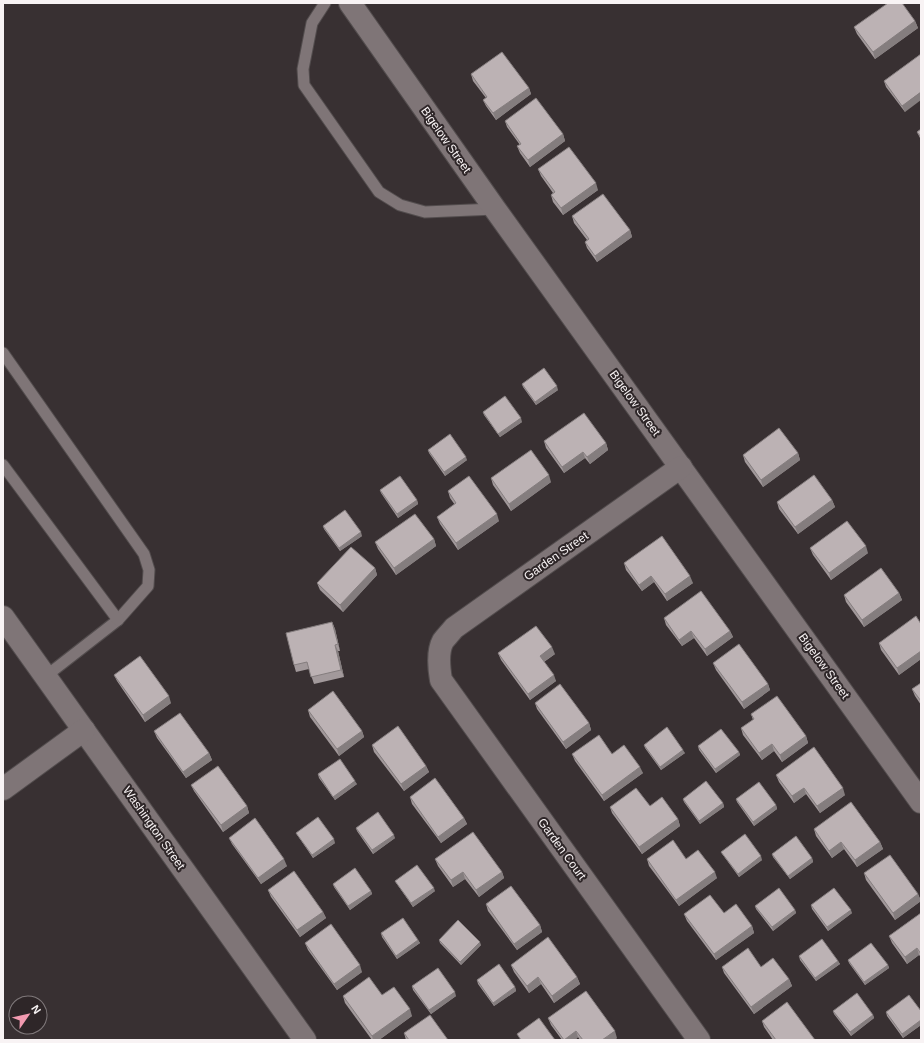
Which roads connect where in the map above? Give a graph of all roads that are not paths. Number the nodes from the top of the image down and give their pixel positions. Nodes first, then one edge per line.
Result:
1 (325, 3) edge
2 (350, 3) edge
3 (495, 209) junction
4 (3, 353) edge
5 (3, 465) edge
6 (681, 467) junction
7 (3, 617) edge
8 (118, 620) junction
9 (440, 652) joint
10 (46, 676) junction
11 (84, 730) junction
12 (3, 789) edge
13 (921, 802) edge
14 (306, 1040) edge
15 (699, 1040) edge

1 - 3 lane
2 - 3 street, Bigelow Street
3 - 6 street, Bigelow Street
4 - 8 lane
5 - 8 lane
6 - 9 street, Garden Street
6 - 13 street, Bigelow Street
7 - 10 street, Washington Street
8 - 10 lane
9 - 15 street, Garden Court
10 - 11 street, Washington Street
11 - 12 street
11 - 14 street, Washington Street

